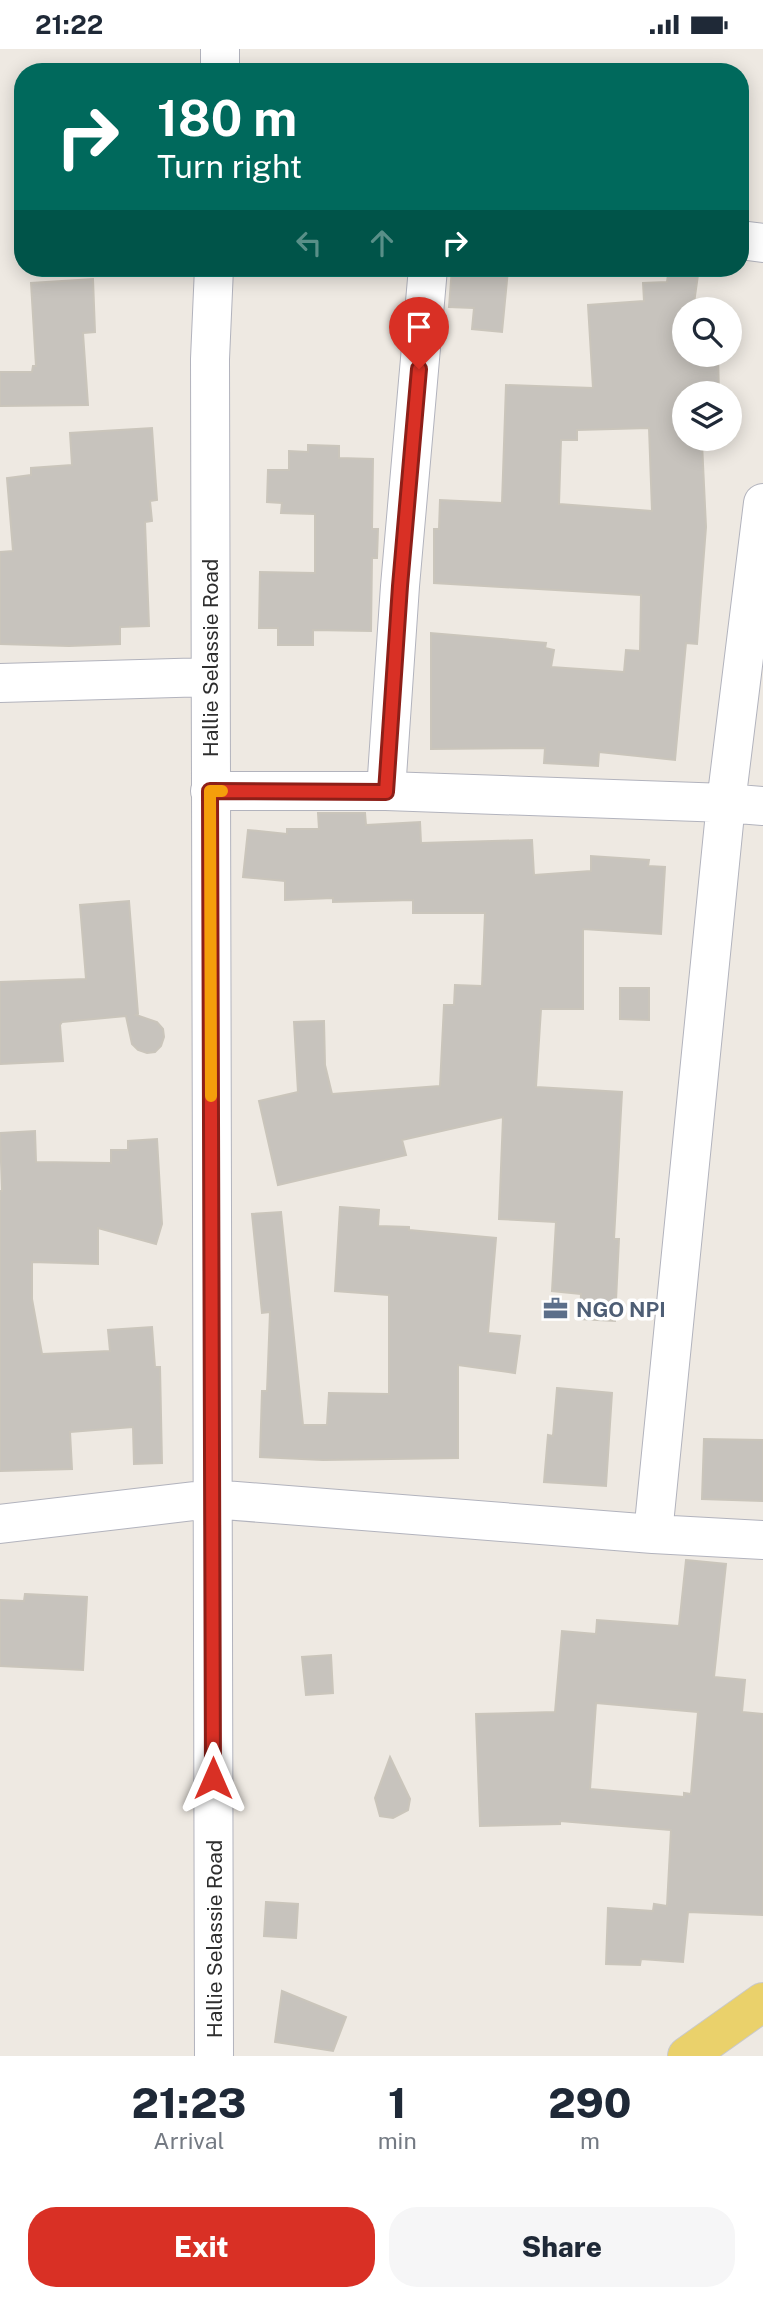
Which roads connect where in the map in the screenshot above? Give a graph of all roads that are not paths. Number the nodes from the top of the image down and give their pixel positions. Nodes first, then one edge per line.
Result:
1 (214, 277) edge
2 (427, 277) edge
3 (763, 503) edge
4 (210, 677) junction
5 (0, 683) edge
6 (210, 791) junction
7 (386, 792) junction
8 (726, 803) junction
9 (763, 806) edge
10 (211, 1499) junction
11 (0, 1524) edge
12 (653, 1534) junction
13 (763, 1540) edge
14 (763, 2002) edge
15 (214, 2056) edge
16 (687, 2056) edge

1 - 4 street, Hallie Selassie Road
2 - 7 street
3 - 8 street
4 - 5 street
4 - 6 street, Hallie Selassie Road
6 - 7 street
6 - 10 street, Hallie Selassie Road
7 - 8 street
8 - 9 street
8 - 12 street
10 - 11 street
10 - 12 street
10 - 15 street, Hallie Selassie Road
12 - 13 street
14 - 16 main road

